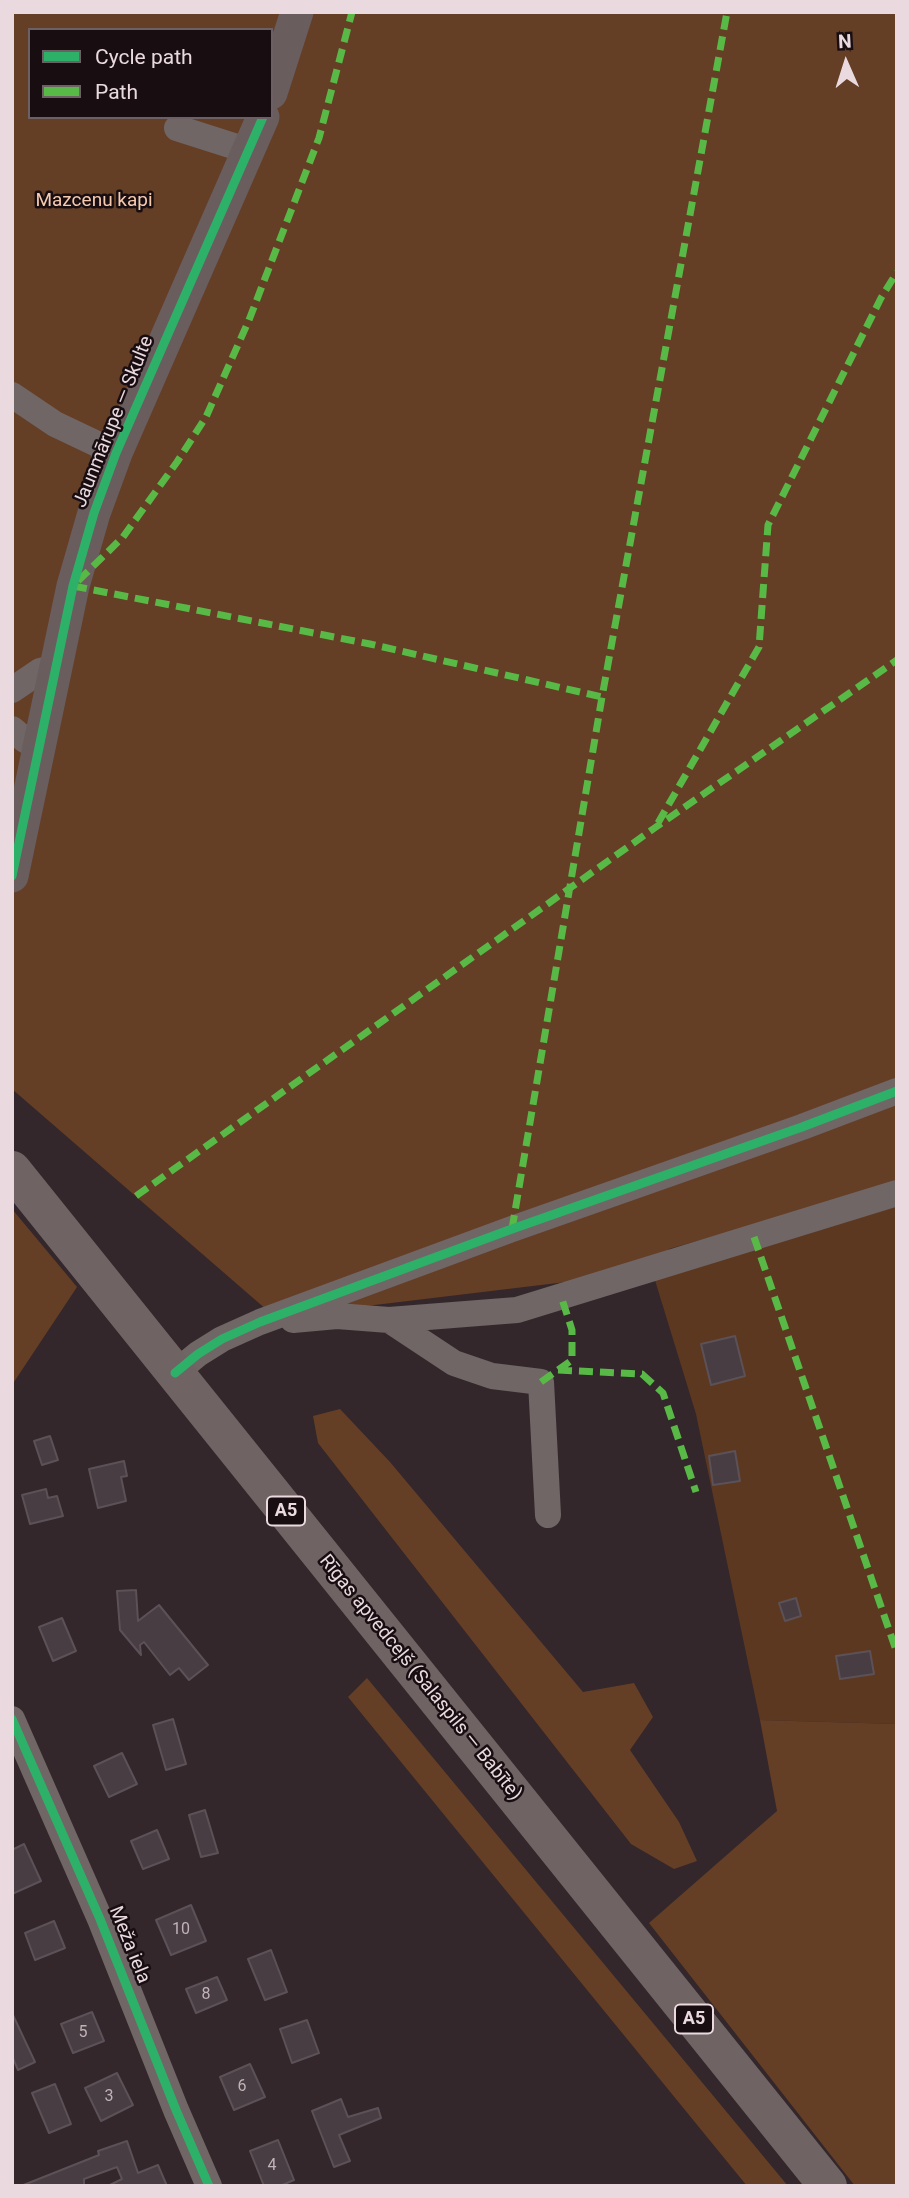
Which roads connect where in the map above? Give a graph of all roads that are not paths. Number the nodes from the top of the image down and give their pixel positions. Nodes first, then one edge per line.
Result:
1 (297, 12) edge
2 (273, 87) edge
3 (262, 119) edge
4 (177, 128) dead end
5 (248, 151) junction
6 (12, 395) edge
7 (116, 453) junction
8 (55, 667) junction
9 (12, 690) edge
10 (25, 738) edge
11 (12, 876) edge
12 (897, 1091) edge
13 (12, 1170) edge
14 (897, 1193) edge
15 (389, 1320) junction
16 (260, 1322) junction
17 (175, 1373) junction
18 (548, 1515) dead end
19 (12, 1719) edge
20 (209, 2186) edge
21 (828, 2186) edge

1 - 2 main road
3 - 5 main road, Jaunmārupe — Skulte
4 - 5 street
5 - 7 main road, Jaunmārupe — Skulte
6 - 7 street
7 - 8 main road, Jaunmārupe — Skulte
8 - 9 street
8 - 10 main road, Jaunmārupe — Skulte
10 - 11 main road, Jaunmārupe — Skulte
12 - 16 street
13 - 17 highway, Rīgas apvedceļš (Salaspils — Babīte) / A5
14 - 15 street
15 - 16 street
15 - 18 street
16 - 17 street
17 - 21 highway, Rīgas apvedceļš (Salaspils — Babīte) / A5
19 - 20 street, Meža iela

